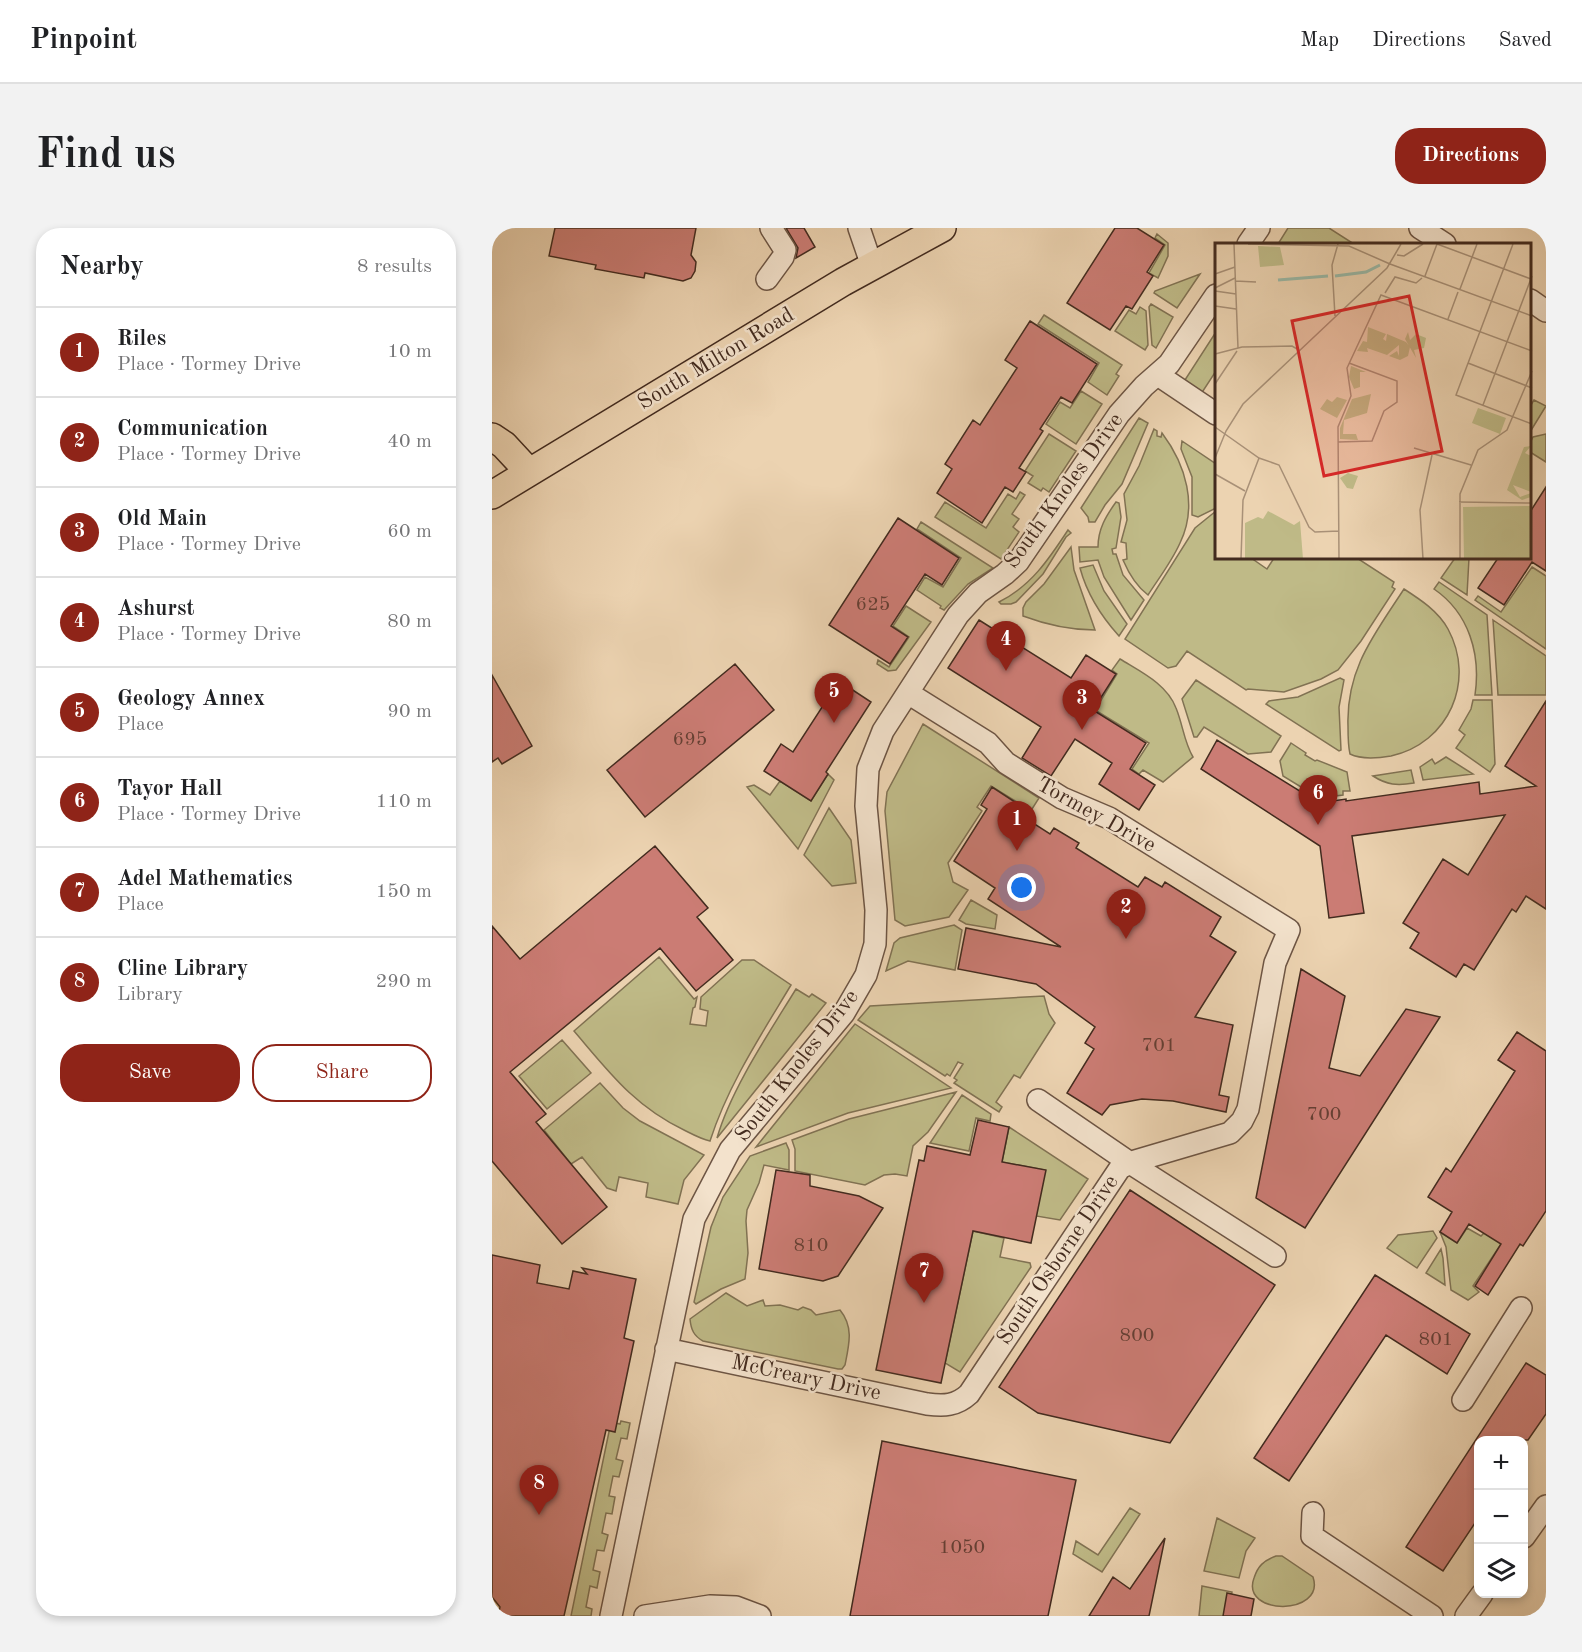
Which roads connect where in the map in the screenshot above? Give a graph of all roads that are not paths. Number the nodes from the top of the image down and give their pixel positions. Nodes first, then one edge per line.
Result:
1 (771, 228) edge
2 (859, 228) edge
3 (942, 228) edge
4 (1259, 228) edge
5 (1420, 228) edge
6 (1249, 243) edge
7 (1443, 243) edge
8 (872, 266) junction
9 (767, 279) dead end
10 (1215, 296) edge
11 (1531, 301) edge
12 (1546, 311) edge
13 (1158, 375) junction
14 (1215, 413) edge
15 (492, 437) edge
16 (529, 472) junction
17 (496, 486) edge
18 (908, 693) junction
19 (1289, 930) joint
20 (1038, 1100) dead end
21 (1130, 1163) junction
22 (1275, 1256) dead end
23 (1521, 1308) dead end
24 (666, 1349) junction
25 (1462, 1400) dead end
26 (945, 1406) joint
27 (1546, 1506) edge
28 (1314, 1513) dead end
29 (1528, 1531) edge
30 (1479, 1598) edge
31 (614, 1616) edge
32 (645, 1616) edge
33 (760, 1616) edge
34 (1432, 1616) edge
35 (1466, 1616) edge

1 - 9 street
2 - 8 street
3 - 8 main road, South Milton Road
4 - 6 street
5 - 7 street
8 - 16 main road, South Milton Road
10 - 13 street, South Knoles Drive
11 - 12 street
13 - 14 street
13 - 18 street, South Knoles Drive
15 - 16 main road
16 - 17 main road, South Milton Road
18 - 19 street, Tormey Drive
18 - 24 street, South Knoles Drive
19 - 21 street, South Osborne Drive
20 - 21 street
21 - 22 street
21 - 26 street, South Osborne Drive
23 - 25 street
24 - 26 street, McCreary Drive
24 - 31 street, South Knoles Drive
27 - 29 street
28 - 34 street
30 - 35 street
32 - 33 street

